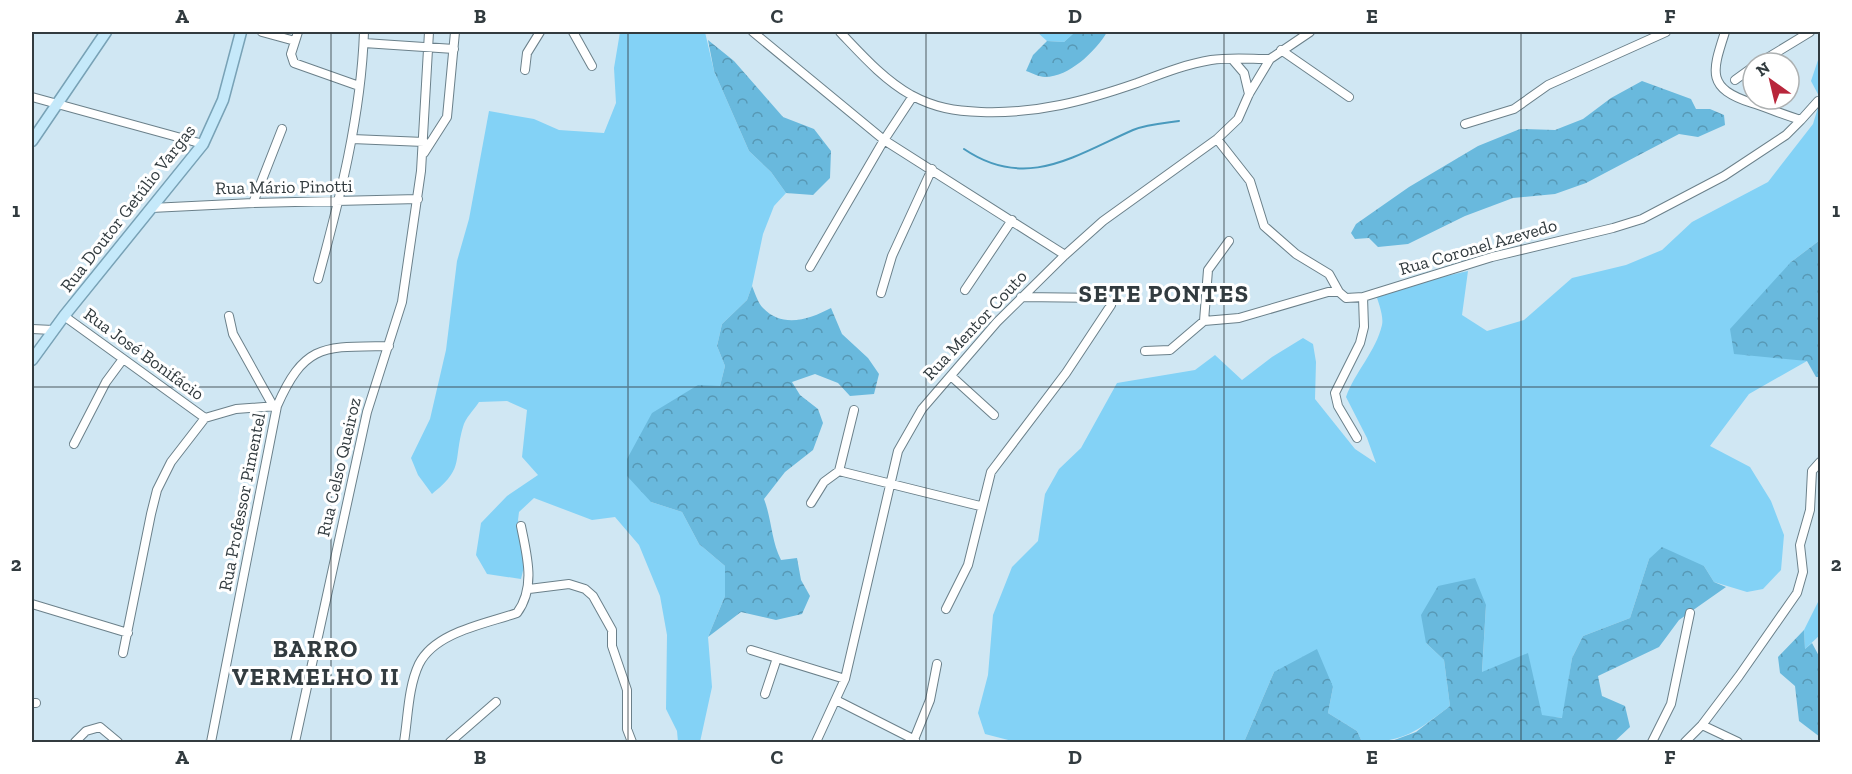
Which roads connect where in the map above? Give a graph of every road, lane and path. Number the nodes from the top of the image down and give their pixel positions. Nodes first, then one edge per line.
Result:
1 (106, 32) edge
2 (241, 32) edge
3 (262, 32) edge
4 (298, 32) edge
5 (364, 32) edge
6 (429, 32) edge
7 (455, 32) edge
8 (540, 32) edge
9 (573, 32) edge
10 (753, 32) edge
11 (840, 32) edge
12 (1310, 32) edge
13 (1666, 32) edge
14 (1725, 32) edge
15 (1810, 32) edge
16 (295, 41) junction
17 (363, 43) junction
18 (429, 48) junction
19 (454, 49) junction
20 (1281, 50) junction
21 (1779, 51) edge
22 (1232, 59) junction
23 (1270, 59) junction
24 (592, 66) dead end
25 (525, 70) dead end
26 (1741, 76) edge
27 (1735, 80) dead end
28 (359, 86) junction
29 (1249, 94) junction
30 (912, 96) junction
31 (32, 97) edge
32 (1349, 97) dead end
33 (1818, 101) dead end
34 (59, 104) junction
35 (1801, 120) junction
36 (1465, 124) dead end
37 (282, 129) dead end
38 (352, 139) junction
39 (1217, 139) junction
40 (884, 140) junction
41 (32, 141) edge
42 (424, 142) junction
43 (203, 144) junction
44 (423, 155) junction
45 (932, 169) junction
46 (418, 199) junction
47 (339, 202) junction
48 (253, 203) junction
49 (151, 208) junction
50 (1012, 220) junction
51 (1229, 241) dead end
52 (1065, 255) junction
53 (810, 267) dead end
54 (318, 279) dead end
55 (965, 290) dead end
56 (1339, 292) junction
57 (881, 293) dead end
58 (1021, 297) junction
59 (1363, 297) junction
60 (229, 315) dead end
61 (64, 316) junction
62 (1204, 321) junction
63 (32, 329) edge
64 (53, 330) junction
65 (389, 346) junction
66 (1145, 351) dead end
67 (123, 358) junction
68 (32, 360) edge
69 (951, 376) junction
70 (274, 405) junction
71 (854, 410) dead end
72 (994, 415) dead end
73 (205, 418) junction
74 (1357, 438) dead end
75 (74, 444) dead end
76 (1821, 462) edge
77 (839, 471) junction
78 (889, 485) junction
79 (811, 503) dead end
80 (980, 506) junction
81 (521, 526) dead end
82 (529, 589) junction
83 (32, 604) edge
84 (946, 609) dead end
85 (1690, 613) dead end
86 (128, 633) junction
87 (751, 650) dead end
88 (123, 653) dead end
89 (777, 658) junction
90 (937, 664) dead end
91 (845, 680) junction
92 (765, 694) dead end
93 (836, 700) junction
94 (496, 702) dead end
95 (1702, 725) junction
96 (914, 741) edge
97 (75, 742) edge
98 (118, 742) edge
99 (212, 742) edge
100 (295, 742) edge
101 (404, 742) edge
102 (450, 742) edge
103 (632, 742) edge
104 (816, 742) edge
105 (1652, 742) edge
106 (1685, 742) edge
107 (1738, 742) edge

1 - 34 main road
2 - 43 main road, Rua Doutor Getúlio Vargas
3 - 16 street
4 - 16 street
5 - 17 street
6 - 18 street, Rua Celso Queiroz
7 - 19 street
8 - 25 street
9 - 24 street
10 - 40 street
11 - 30 street
12 - 20 street, Rua Mentor Couto
13 - 36 street
14 - 35 street
15 - 21 street
16 - 28 street
17 - 18 street
17 - 28 street
18 - 19 street
18 - 42 street, Rua Celso Queiroz
19 - 44 street
20 - 23 street, Rua Mentor Couto
20 - 32 street
22 - 23 street
22 - 29 street
22 - 30 street
23 - 29 street, Rua Mentor Couto
26 - 27 street
28 - 38 street
29 - 39 street, Rua Mentor Couto
30 - 40 street
31 - 34 street
33 - 35 street, Rua Coronel Azevedo
34 - 41 main road
34 - 43 street
35 - 59 street, Rua Coronel Azevedo
37 - 48 street
38 - 42 street
38 - 47 street
39 - 52 street, Rua Mentor Couto
39 - 56 street
40 - 45 street
40 - 53 street
42 - 44 street, Rua Celso Queiroz
43 - 49 main road, Rua Doutor Getúlio Vargas
44 - 46 street, Rua Celso Queiroz
45 - 50 street
45 - 57 street
46 - 47 street, Rua Mário Pinotti
46 - 65 street, Rua Celso Queiroz
47 - 48 street, Rua Mário Pinotti
47 - 54 street
48 - 49 street, Rua Mário Pinotti
49 - 61 main road, Rua Doutor Getúlio Vargas
50 - 52 street
50 - 55 street
51 - 62 street
52 - 58 street, Rua Mentor Couto
56 - 59 street, Rua Coronel Azevedo
56 - 62 street
58 - 69 street, Rua Mentor Couto
58 - 80 street
59 - 74 street
60 - 70 street
61 - 64 main road, Rua Doutor Getúlio Vargas
61 - 67 street, Rua José Bonifácio
62 - 66 street
63 - 64 street
64 - 68 main road, Rua Doutor Getúlio Vargas
65 - 70 street, Rua Professor Pimentel
65 - 100 street, Rua Celso Queiroz
67 - 73 street, Rua José Bonifácio
67 - 75 street
69 - 72 street
69 - 78 street, Rua Mentor Couto
70 - 73 street
70 - 99 street, Rua Professor Pimentel
71 - 77 street
73 - 86 street
76 - 95 street
77 - 78 street
77 - 79 street
78 - 80 street
78 - 91 street, Rua Mentor Couto
80 - 84 street
81 - 82 street
82 - 101 street
82 - 103 street
83 - 86 street
85 - 105 street
86 - 88 street
87 - 89 street
89 - 91 street
89 - 92 street
90 - 96 street
91 - 93 street, Rua Mentor Couto
93 - 96 street
93 - 104 street, Rua Mentor Couto
94 - 102 street
95 - 106 street
95 - 107 street
97 - 98 street

